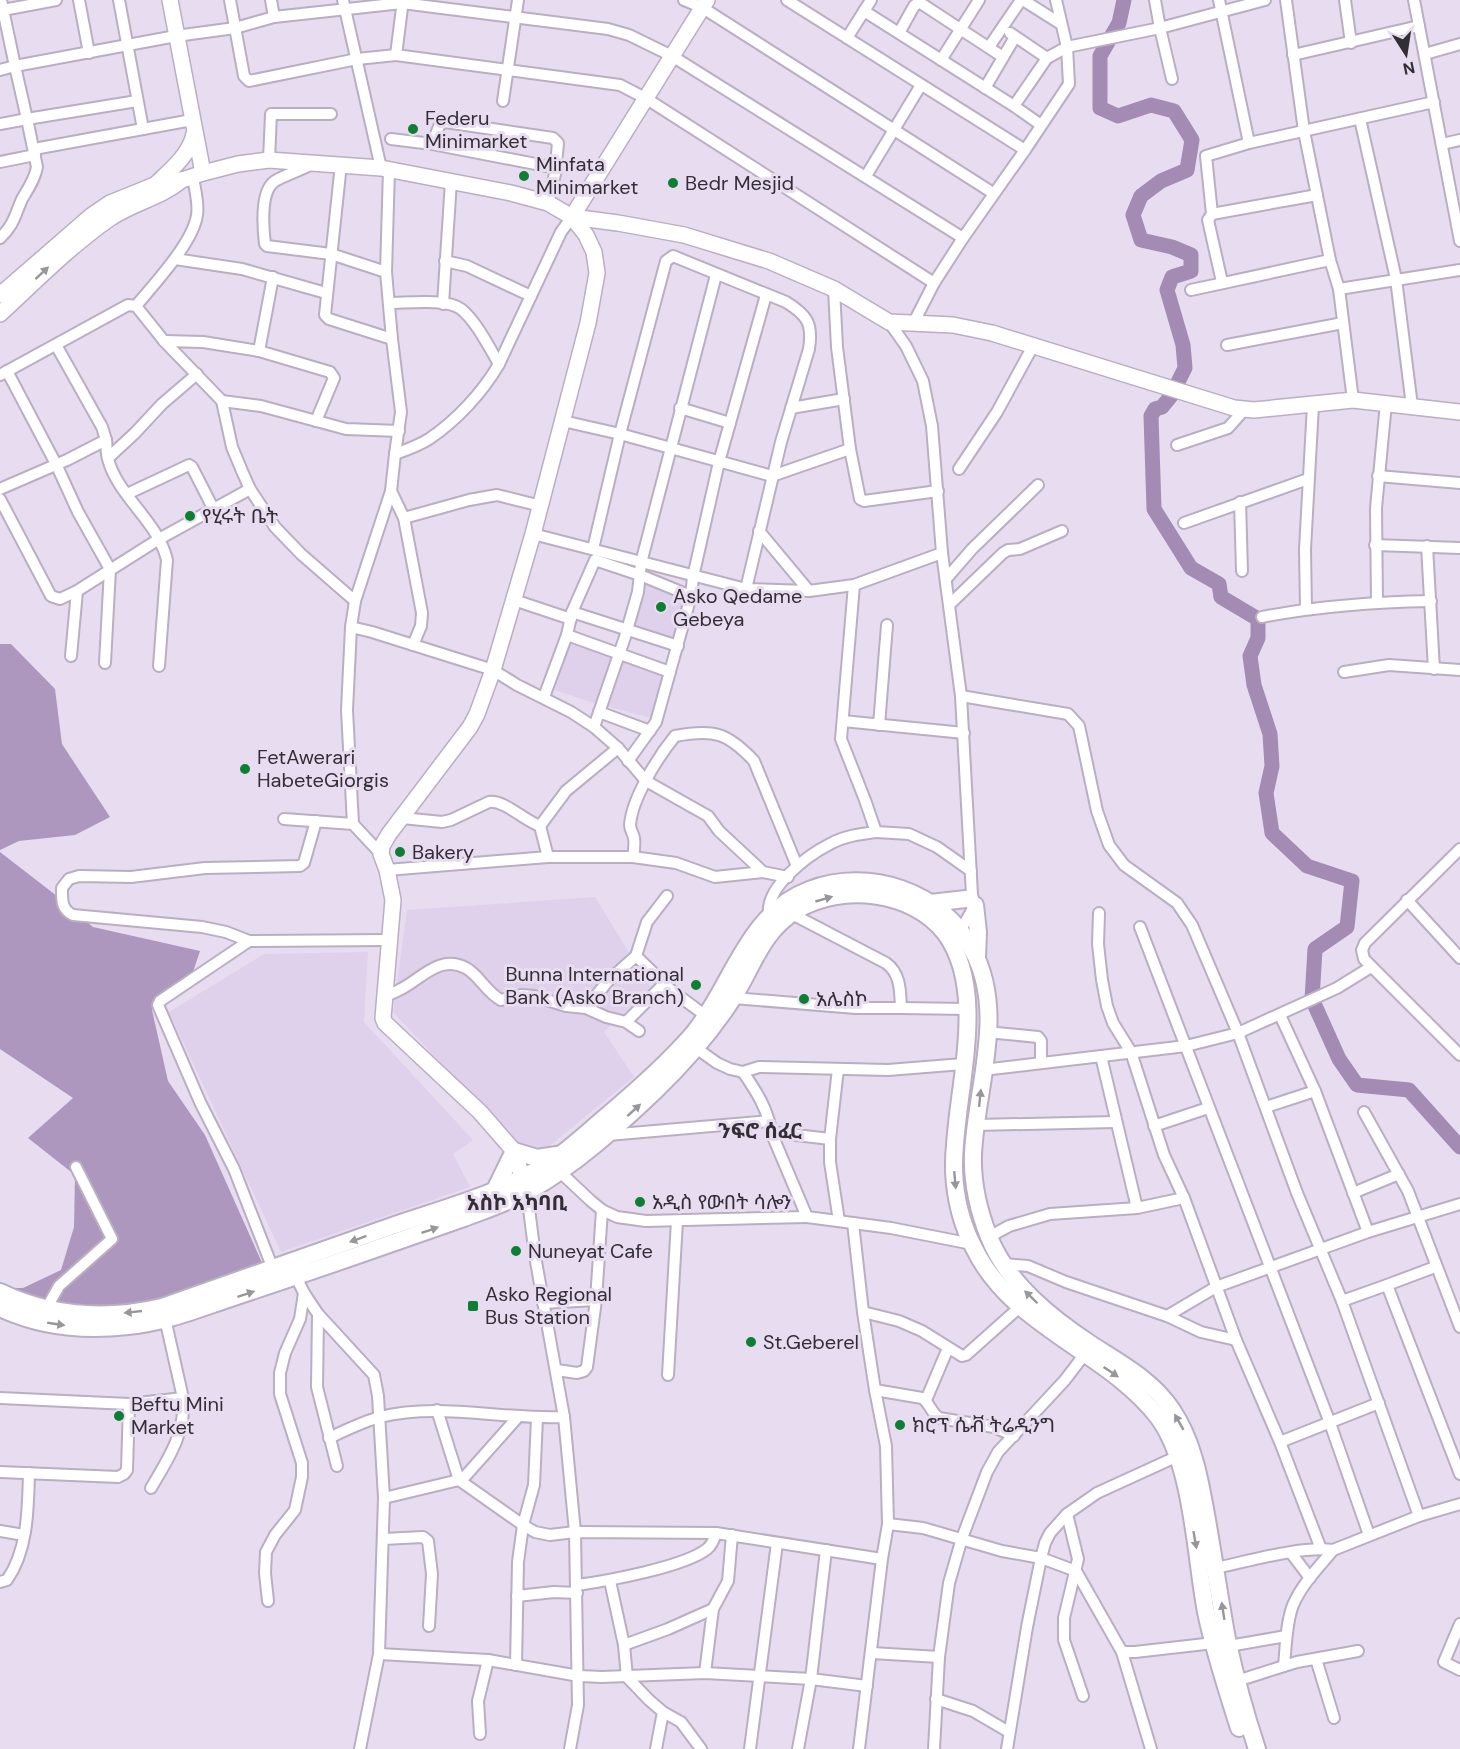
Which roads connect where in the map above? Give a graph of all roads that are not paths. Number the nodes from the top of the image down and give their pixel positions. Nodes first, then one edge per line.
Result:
1 (56, 0) edge
2 (79, 0) edge
3 (119, 0) edge
4 (170, 0) edge
5 (230, 0) edge
6 (271, 0) edge
7 (518, 0) edge
8 (684, 0) edge
9 (787, 0) edge
10 (871, 0) edge
11 (937, 0) edge
12 (980, 0) edge
13 (1022, 0) edge
14 (1056, 0) edge
15 (1155, 0) edge
16 (1219, 0) edge
17 (1265, 0) edge
18 (1286, 0) edge
19 (1345, 0) edge
20 (1414, 0) edge
21 (403, 1) edge
22 (344, 4) edge
23 (705, 4) edge
24 (2, 5) edge
25 (931, 10) junction
26 (864, 11) junction
27 (1222, 13) junction
28 (274, 17) junction
29 (514, 17) junction
30 (1061, 24) junction
31 (1419, 26) junction
32 (235, 28) junction
33 (1002, 28) junction
34 (1160, 28) junction
35 (961, 29) junction
36 (898, 33) junction
37 (176, 36) junction
38 (1015, 37) junction
39 (847, 38) junction
40 (1351, 43) junction
41 (1460, 44) edge
42 (128, 46) junction
43 (989, 47) junction
44 (1067, 47) junction
45 (89, 52) junction
46 (1425, 54) junction
47 (396, 55) junction
48 (1293, 55) junction
49 (672, 56) junction
50 (1003, 57) junction
51 (357, 58) junction
52 (1047, 58) junction
53 (941, 60) junction
54 (15, 66) junction
55 (0, 70) edge
56 (508, 70) junction
57 (1172, 79) dead end
58 (921, 85) junction
59 (985, 88) junction
60 (647, 99) junction
61 (137, 101) junction
62 (503, 101) dead end
63 (1434, 102) junction
64 (1014, 106) junction
65 (332, 114) dead end
66 (27, 119) junction
67 (1360, 119) junction
68 (0, 124) edge
69 (1041, 125) junction
70 (193, 127) junction
71 (143, 129) junction
72 (895, 130) junction
73 (1304, 131) junction
74 (391, 139) dead end
75 (1460, 140) edge
76 (1249, 143) junction
77 (432, 144) junction
78 (1442, 144) junction
79 (1025, 150) junction
80 (34, 152) junction
81 (269, 160) junction
82 (0, 162) edge
83 (316, 162) junction
84 (341, 164) junction
85 (385, 168) junction
86 (556, 168) junction
87 (867, 176) junction
88 (193, 177) junction
89 (451, 181) junction
90 (157, 183) junction
91 (993, 193) junction
92 (1317, 195) junction
93 (548, 203) junction
94 (1457, 206) edge
95 (1212, 214) junction
96 (572, 217) junction
97 (0, 238) edge
98 (963, 238) junction
99 (1460, 241) edge
100 (331, 254) junction
101 (175, 259) junction
102 (1330, 260) junction
103 (445, 261) junction
104 (1460, 270) edge
105 (386, 272) junction
106 (716, 275) junction
107 (273, 277) junction
108 (1396, 279) junction
109 (1222, 282) junction
110 (934, 283) junction
111 (834, 289) junction
112 (1339, 289) junction
113 (1191, 290) dead end
114 (326, 294) junction
115 (766, 295) junction
116 (531, 296) junction
117 (2, 303) edge
118 (390, 303) junction
119 (443, 304) junction
120 (136, 306) junction
121 (889, 322) junction
122 (914, 322) junction
123 (1342, 323) junction
124 (392, 339) junction
125 (164, 341) junction
126 (56, 345) junction
127 (1227, 345) dead end
128 (1033, 346) junction
129 (259, 351) junction
130 (499, 364) junction
131 (4, 374) edge
132 (197, 374) junction
133 (844, 399) junction
134 (1353, 400) junction
135 (222, 401) junction
136 (1386, 403) junction
137 (1313, 405) junction
138 (1412, 406) junction
139 (680, 408) junction
140 (791, 408) junction
141 (1244, 410) junction
142 (1460, 412) edge
143 (316, 421) junction
144 (563, 421) junction
145 (730, 423) junction
146 (399, 431) junction
147 (620, 434) junction
148 (106, 440) junction
149 (1177, 445) dead end
150 (670, 448) junction
151 (850, 449) junction
152 (395, 454) junction
153 (108, 458) junction
154 (719, 462) junction
155 (56, 464) junction
156 (959, 469) dead end
157 (772, 476) junction
158 (1378, 476) junction
159 (1308, 479) junction
160 (1460, 483) edge
161 (1038, 484) dead end
162 (0, 489) edge
163 (250, 489) junction
164 (391, 491) junction
165 (938, 491) junction
166 (127, 494) junction
167 (0, 499) edge
168 (1240, 502) junction
169 (541, 506) junction
170 (214, 510) junction
171 (404, 518) junction
172 (1184, 522) dead end
173 (759, 531) junction
174 (1062, 531) dead end
175 (533, 534) junction
176 (159, 539) junction
177 (1375, 544) junction
178 (1427, 546) junction
179 (1460, 548) edge
180 (593, 549) junction
181 (942, 554) junction
182 (641, 563) junction
183 (110, 569) junction
184 (1242, 571) dead end
185 (640, 575) junction
186 (693, 577) junction
187 (946, 579) junction
188 (854, 585) junction
189 (746, 589) junction
190 (77, 591) junction
191 (809, 591) junction
192 (691, 596) junction
193 (514, 600) junction
194 (356, 601) junction
195 (1431, 601) junction
196 (1377, 602) junction
197 (949, 605) junction
198 (1306, 609) junction
199 (572, 615) junction
200 (1263, 617) dead end
201 (888, 625) dead end
202 (351, 627) junction
203 (628, 628) junction
204 (567, 635) junction
205 (413, 645) junction
206 (678, 646) junction
207 (620, 654) junction
208 (71, 657) dead end
209 (105, 663) dead end
210 (159, 666) dead end
211 (1434, 669) junction
212 (493, 670) junction
213 (1460, 670) edge
214 (670, 672) junction
215 (1344, 672) dead end
216 (961, 696) junction
217 (544, 697) junction
218 (599, 712) junction
219 (843, 721) junction
220 (879, 725) junction
221 (594, 727) junction
222 (650, 731) junction
223 (964, 734) junction
224 (618, 748) junction
225 (628, 761) junction
226 (646, 781) junction
227 (402, 818) junction
228 (284, 819) dead end
229 (316, 821) junction
230 (353, 824) junction
231 (540, 826) junction
232 (876, 832) junction
233 (1460, 849) edge
234 (381, 854) junction
235 (548, 857) junction
236 (633, 857) junction
237 (797, 866) junction
238 (387, 870) junction
239 (971, 871) junction
240 (763, 872) junction
241 (788, 877) junction
242 (667, 896) dead end
243 (971, 900) junction
244 (1407, 900) junction
245 (930, 903) junction
246 (1100, 913) dead end
247 (792, 914) junction
248 (769, 915) junction
249 (1140, 927) dead end
250 (952, 933) junction
251 (390, 940) junction
252 (249, 941) junction
253 (1458, 951) edge
254 (636, 956) junction
255 (977, 959) junction
256 (1371, 967) junction
257 (664, 984) junction
258 (384, 997) junction
259 (733, 998) junction
260 (586, 1008) junction
261 (901, 1008) junction
262 (968, 1009) junction
263 (1280, 1015) junction
264 (706, 1016) junction
265 (626, 1022) junction
266 (639, 1031) dead end
267 (987, 1032) junction
268 (1238, 1033) junction
269 (1186, 1047) junction
270 (696, 1048) junction
271 (1131, 1052) junction
272 (1459, 1052) edge
273 (1101, 1056) junction
274 (1041, 1063) junction
275 (963, 1064) junction
276 (838, 1069) junction
277 (983, 1070) junction
278 (743, 1072) junction
279 (1315, 1091) junction
280 (1266, 1107) junction
281 (1209, 1108) junction
282 (1364, 1112) dead end
283 (1116, 1122) junction
284 (977, 1125) junction
285 (770, 1126) junction
286 (1154, 1126) junction
287 (607, 1135) junction
288 (830, 1139) junction
289 (514, 1151) junction
290 (560, 1163) junction
291 (76, 1167) dead end
292 (1399, 1174) junction
293 (525, 1186) junction
294 (495, 1190) junction
295 (1353, 1192) junction
296 (1184, 1198) junction
297 (1460, 1204) edge
298 (1137, 1208) junction
299 (602, 1210) junction
300 (807, 1216) junction
301 (1418, 1216) junction
302 (677, 1221) junction
303 (839, 1221) junction
304 (854, 1223) junction
305 (1368, 1232) junction
306 (989, 1237) junction
307 (972, 1244) junction
308 (1321, 1251) junction
309 (1004, 1264) junction
310 (1435, 1266) junction
311 (1270, 1268) junction
312 (273, 1269) junction
313 (296, 1277) junction
314 (1387, 1285) junction
315 (1216, 1287) junction
316 (0, 1292) edge
317 (304, 1293) junction
318 (596, 1300) junction
319 (1342, 1300) junction
320 (543, 1302) junction
321 (1021, 1306) junction
322 (0, 1308) edge
323 (46, 1309) junction
324 (863, 1312) junction
325 (164, 1313) junction
326 (318, 1314) junction
327 (1167, 1316) junction
328 (1460, 1327) edge
329 (1236, 1340) junction
330 (948, 1348) junction
331 (1084, 1355) junction
332 (557, 1370) junction
333 (669, 1375) dead end
334 (875, 1390) junction
335 (0, 1398) edge
336 (183, 1398) junction
337 (926, 1400) junction
338 (1379, 1403) junction
339 (129, 1404) junction
340 (437, 1410) junction
341 (380, 1417) junction
342 (564, 1417) junction
343 (517, 1418) junction
344 (537, 1418) junction
345 (1330, 1424) junction
346 (1014, 1436) junction
347 (329, 1438) junction
348 (1280, 1442) junction
349 (1178, 1456) junction
350 (337, 1466) dead end
351 (0, 1472) edge
352 (29, 1473) junction
353 (1460, 1474) edge
354 (460, 1480) junction
355 (151, 1488) dead end
356 (384, 1498) junction
357 (1460, 1504) edge
358 (1067, 1514) junction
359 (1419, 1516) junction
360 (888, 1524) junction
361 (523, 1525) junction
362 (0, 1531) edge
363 (575, 1532) junction
364 (716, 1533) junction
365 (24, 1535) junction
366 (732, 1535) junction
367 (1369, 1535) junction
368 (962, 1538) junction
369 (383, 1539) junction
370 (777, 1544) junction
371 (826, 1550) junction
372 (1327, 1550) junction
373 (1291, 1553) junction
374 (1041, 1558) junction
375 (882, 1559) junction
376 (1216, 1568) junction
377 (1076, 1571) junction
378 (1310, 1578) junction
379 (610, 1581) junction
380 (0, 1582) edge
381 (577, 1589) junction
382 (517, 1596) junction
383 (268, 1601) dead end
384 (712, 1609) junction
385 (1460, 1624) edge
386 (429, 1626) dead end
387 (1286, 1636) junction
388 (624, 1645) junction
389 (1221, 1645) junction
390 (1358, 1651) dead end
391 (1122, 1652) junction
392 (872, 1653) junction
393 (379, 1654) junction
394 (939, 1657) junction
395 (1316, 1659) junction
396 (488, 1660) junction
397 (516, 1665) junction
398 (1284, 1666) junction
399 (1460, 1670) edge
400 (705, 1673) junction
401 (760, 1675) junction
402 (579, 1676) junction
403 (654, 1676) junction
404 (627, 1677) junction
405 (811, 1679) junction
406 (1237, 1681) junction
407 (867, 1686) junction
408 (1083, 1696) dead end
409 (936, 1699) junction
410 (649, 1700) junction
411 (663, 1712) junction
412 (1334, 1718) dead end
413 (1009, 1732) junction
414 (480, 1734) dead end
415 (360, 1749) edge
416 (570, 1749) edge
417 (656, 1749) edge
418 (701, 1749) edge
419 (750, 1749) edge
420 (798, 1749) edge
421 (859, 1749) edge
422 (934, 1749) edge
423 (1007, 1749) edge
424 (1151, 1749) edge
425 (1245, 1749) edge
426 (1257, 1749) edge

1 - 24 street
2 - 45 street
3 - 42 street
4 - 37 main road
5 - 32 street
6 - 28 street
7 - 29 street
8 - 23 street
9 - 39 street
10 - 26 street
11 - 25 street
12 - 35 street
13 - 30 street
13 - 33 street
14 - 30 street
15 - 34 street
16 - 27 street
17 - 27 street
18 - 48 street
19 - 40 street
20 - 31 street
21 - 22 street
21 - 29 street
21 - 47 street
22 - 28 street
22 - 51 street
23 - 49 main road
23 - 72 street
24 - 54 street
25 - 35 street
25 - 36 street
26 - 36 street
26 - 39 street
27 - 34 street
27 - 76 street
28 - 32 street
29 - 49 street
29 - 56 street
30 - 44 street
31 - 40 street
31 - 46 street
32 - 37 street
32 - 51 street
33 - 38 street
33 - 43 street
34 - 44 street
34 - 57 street
35 - 43 street
35 - 53 street
36 - 53 street
37 - 42 street
37 - 70 main road
38 - 50 street
38 - 52 street
39 - 58 street
40 - 48 street
41 - 46 street
42 - 45 street
42 - 61 street
43 - 50 street
44 - 52 street
44 - 69 street
45 - 54 street
46 - 63 street
47 - 51 street
47 - 56 street
48 - 73 street
49 - 60 main road
49 - 87 street
50 - 59 street
51 - 85 street
52 - 64 street
53 - 59 street
54 - 55 street
54 - 66 street
56 - 60 street
56 - 62 street
58 - 72 street
58 - 79 street
59 - 64 street
60 - 96 main road
60 - 110 street
61 - 66 street
61 - 71 street
63 - 67 street
63 - 78 street
64 - 69 street
65 - 81 street
66 - 68 street
66 - 80 street
67 - 73 street
67 - 108 street
69 - 79 street
70 - 71 street
70 - 88 main road
70 - 90 main road
71 - 80 street
72 - 87 street
72 - 91 street
73 - 76 street
73 - 92 street
74 - 77 street
75 - 78 street
76 - 95 street
77 - 86 street
77 - 86 street
78 - 94 street
79 - 91 street
80 - 82 street
80 - 97 street
81 - 83 main road
81 - 88 main road
83 - 84 main road
83 - 100 street
84 - 85 main road
84 - 100 street
85 - 89 main road
85 - 105 street
86 - 93 street
87 - 98 street
88 - 90 main road
88 - 101 street
117 -> 88 main road
89 - 93 main road
89 - 103 street
90 - 117 main road
91 - 98 street
92 - 95 street
92 - 102 street
93 - 96 main road
94 - 99 street
95 - 109 street
96 - 111 main road
96 - 116 street
96 - 144 main road
98 - 110 street
100 - 105 street
100 - 114 street
101 - 107 street
101 - 120 street
102 - 109 street
102 - 112 street
103 - 116 street
103 - 119 street
104 - 108 street
105 - 118 street
106 - 115 street
106 - 139 street
106 - 147 street
107 - 114 street
107 - 129 street
108 - 112 street
108 - 138 street
109 - 113 street
110 - 122 street
111 - 121 main road
111 - 133 street
112 - 123 street
114 - 124 street
115 - 140 street
115 - 145 street
116 - 130 street
118 - 119 street
118 - 124 street
119 - 130 street
120 - 125 street
120 - 126 street
121 - 122 main road
121 - 165 street
122 - 128 main road
123 - 127 street
123 - 134 street
124 - 146 street
125 - 129 street
125 - 132 street
126 - 131 street
126 - 148 street
128 - 141 main road
128 - 156 street
129 - 143 street
130 - 152 street
131 - 155 street
132 - 135 street
132 - 153 street
133 - 140 street
133 - 151 street
134 - 136 main road
134 - 137 main road
135 - 143 street
135 - 163 street
136 - 138 main road
136 - 158 street
137 - 141 main road
137 - 159 street
138 - 142 main road
139 - 145 street
139 - 150 street
140 - 157 street
141 - 149 street
143 - 146 street
144 - 147 street
144 - 169 main road
145 - 154 street
146 - 152 street
147 - 150 street
147 - 180 street
148 - 153 street
148 - 155 street
150 - 154 street
150 - 182 street
151 - 157 street
151 - 165 street
152 - 164 street
153 - 166 street
154 - 157 street
154 - 186 street
155 - 162 street
155 - 183 street
157 - 173 street
158 - 160 street
158 - 177 street
159 - 168 street
159 - 198 street
161 - 187 street
163 - 170 street
163 - 194 street
164 - 171 street
164 - 194 street
165 - 181 street
166 - 170 street
166 - 176 street
167 - 190 street
168 - 172 street
168 - 184 street
169 - 171 street
169 - 175 main road
170 - 176 street
171 - 205 street
173 - 189 street
173 - 191 street
174 - 197 street
175 - 180 street
175 - 193 main road
176 - 183 street
176 - 210 street
177 - 178 street
177 - 196 street
178 - 179 street
178 - 195 street
180 - 182 street
181 - 187 street
181 - 188 street
182 - 185 street
182 - 186 street
183 - 190 street
183 - 209 street
185 - 192 street
185 - 199 street
185 - 203 street
186 - 189 street
186 - 192 street
187 - 197 street
188 - 191 street
188 - 219 street
189 - 191 street
190 - 208 street
192 - 206 street
193 - 199 street
193 - 212 main road
194 - 202 street
195 - 196 street
195 - 211 street
196 - 198 street
197 - 216 street
198 - 200 street
199 - 203 street
199 - 204 street
201 - 220 street
202 - 205 street
202 - 230 street
203 - 206 street
203 - 207 street
204 - 207 street
204 - 217 street
205 - 212 street
206 - 214 street
207 - 214 street
207 - 218 street
211 - 213 street
211 - 215 street
212 - 217 street
212 - 227 main road
214 - 222 street
216 - 223 street
216 - 268 street
217 - 221 street
218 - 221 street
218 - 222 street
219 - 220 street
219 - 232 street
220 - 223 street
221 - 224 street
222 - 225 street
223 - 239 street
224 - 225 street
224 - 231 street
225 - 226 street
226 - 236 street
226 - 237 street
226 - 240 street
227 - 231 street
227 - 234 main road
228 - 229 street
229 - 230 street
229 - 252 street
230 - 234 street
231 - 235 street
232 - 237 street
232 - 239 street
233 - 244 street
234 - 238 main road
235 - 236 street
235 - 238 street
236 - 240 street
237 - 241 street
238 - 251 main road
239 - 243 street
240 - 241 street
241 - 248 street
242 - 254 street
243 - 245 main road
243 - 250 street
243 - 255 main road
244 - 253 street
244 - 256 street
245 - 248 main road
245 - 250 main road
246 - 271 street
247 -> 250 main road
247 - 259 main road
247 - 261 street
248 - 264 main road
249 - 269 street
250 - 255 main road
250 - 262 main road
251 - 252 street
251 - 258 main road
252 - 312 street
254 - 257 street
254 - 260 street
255 - 267 main road
256 - 263 street
256 - 272 street
257 - 264 street
257 - 265 street
258 - 260 street
258 - 289 main road
259 - 261 street
259 - 270 main road
260 - 265 street
261 - 262 street
262 - 275 main road
263 - 268 street
263 - 279 street
264 - 290 main road
265 - 266 street
267 - 274 street
267 - 277 main road
268 - 269 street
268 - 280 street
269 - 271 street
269 - 281 street
270 - 278 street
287 -> 270 main road
271 - 273 street
271 - 286 street
273 - 274 street
273 - 283 street
274 - 277 street
275 - 276 street
275 -> 307 main road
276 - 278 street
276 - 288 street
284 -> 277 main road
278 - 285 street
279 - 280 street
279 - 295 street
280 - 308 street
281 - 286 street
281 - 311 street
282 - 292 street
283 - 284 street
283 - 298 street
284 - 306 main road
285 - 287 street
285 - 288 street
285 - 300 street
286 - 296 street
287 - 290 main road
288 - 303 street
289 - 290 main road
289 - 293 main road
289 - 294 main road
290 - 293 main road
290 - 299 street
291 - 323 street
292 - 295 street
292 - 301 street
293 - 294 main road
313 -> 293 main road
293 - 320 street
294 -> 312 main road
295 - 305 street
296 - 298 street
296 - 315 street
297 - 301 street
298 - 306 street
299 - 302 street
299 - 318 street
300 - 302 street
300 - 303 street
301 - 305 street
301 - 310 street
302 - 333 street
303 - 304 street
304 - 307 street
304 - 324 street
305 - 308 street
306 - 309 main road
307 - 321 main road
308 - 311 street
308 - 319 street
309 - 327 street
376 -> 309 main road
310 - 314 street
310 - 328 street
311 - 315 street
311 - 345 street
312 - 325 main road
313 - 317 street
325 -> 313 main road
314 - 319 street
314 - 353 street
315 - 327 street
315 - 329 street
316 - 323 main road
317 - 326 street
317 - 383 street
318 - 320 street
318 - 332 street
319 - 338 street
320 - 332 street
321 - 330 street
321 - 331 main road
322 -> 325 main road
325 -> 323 main road
324 - 330 street
324 - 334 street
325 - 336 street
326 - 341 street
326 - 347 street
327 - 329 street
329 - 348 street
330 - 337 street
331 - 346 street
331 -> 349 main road
332 - 342 street
334 - 337 street
334 - 360 street
335 - 339 street
336 - 339 street
336 - 355 street
337 - 346 street
338 - 345 street
338 - 359 street
339 - 352 street
340 - 341 street
340 - 343 street
340 - 354 street
341 - 347 street
341 - 356 street
342 - 344 street
342 - 363 street
343 - 344 street
343 - 354 street
344 - 361 street
345 - 348 street
345 - 367 street
346 - 368 street
347 - 350 street
348 - 372 street
349 - 358 street
349 -> 389 main road
351 - 352 street
352 - 365 street
354 - 356 street
354 - 361 street
356 - 369 street
357 - 359 street
358 - 374 street
358 - 377 street
359 - 367 street
360 - 368 street
360 - 375 street
361 - 363 street
361 - 382 street
362 - 365 street
363 - 364 street
363 - 381 street
364 - 366 street
364 - 379 street
365 - 380 street
366 - 370 street
366 - 384 street
367 - 372 street
368 - 374 street
368 - 394 street
369 - 386 street
369 - 393 street
370 - 371 street
370 - 401 street
371 - 375 street
371 - 405 street
372 - 373 street
372 - 378 street
373 - 376 street
373 - 378 street
374 - 377 street
374 - 413 street
375 - 392 street
389 -> 376 main road
377 - 391 street
377 - 408 street
378 - 387 street
379 - 381 street
379 - 388 street
381 - 382 street
381 - 402 street
382 - 397 street
384 - 388 street
384 - 400 street
385 - 399 street
387 - 389 street
387 - 398 street
388 - 404 street
389 - 391 street
389 - 406 main road
389 - 425 main road
390 - 395 street
391 - 424 street
392 - 394 street
392 - 407 street
393 - 396 street
393 - 415 street
394 - 409 street
395 - 398 street
395 - 412 street
396 - 397 street
396 - 414 street
397 - 402 street
398 - 406 street
400 - 401 street
400 - 403 street
401 - 405 street
401 - 419 street
402 - 404 street
402 - 416 street
403 - 404 street
403 - 410 street
404 - 410 street
405 - 407 street
405 - 420 street
406 - 426 main road
407 - 421 street
409 - 413 street
409 - 422 street
410 - 411 street
411 - 417 street
411 - 418 street
413 - 423 street

